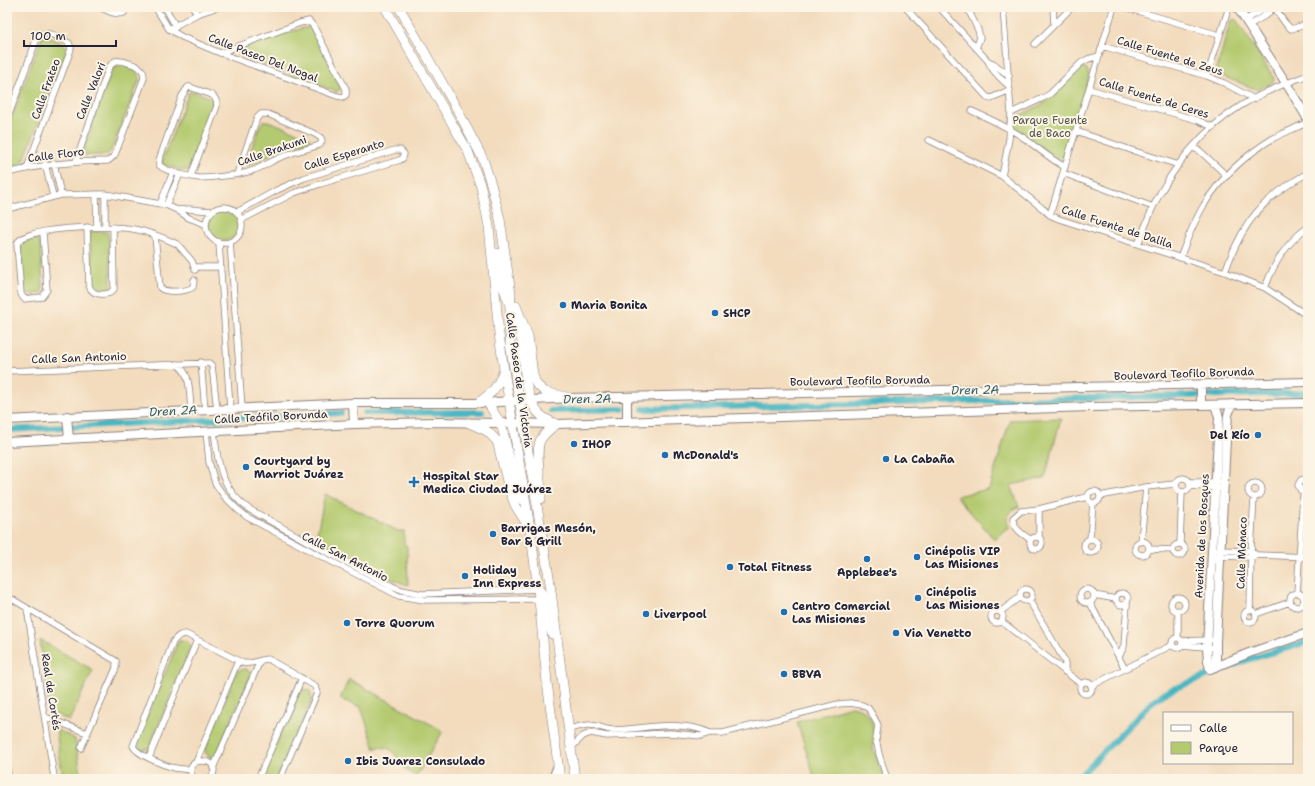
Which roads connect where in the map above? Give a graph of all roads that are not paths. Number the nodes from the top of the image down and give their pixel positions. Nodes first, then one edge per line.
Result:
1 (99, 7) edge
2 (123, 7) edge
3 (154, 7) edge
4 (165, 7) edge
5 (193, 7) edge
6 (218, 7) edge
7 (385, 7) edge
8 (399, 7) edge
9 (606, 7) edge
10 (624, 7) edge
11 (905, 7) edge
12 (939, 7) edge
13 (967, 7) edge
14 (1003, 7) edge
15 (1053, 7) edge
16 (1072, 7) edge
17 (1114, 7) edge
18 (1124, 7) edge
19 (1229, 7) edge
20 (1237, 7) edge
21 (1273, 7) edge
22 (197, 14) junction
23 (1247, 23) junction
24 (1054, 24) junction
25 (1308, 24) edge
26 (176, 25) junction
27 (169, 29) junction
28 (176, 34) junction
29 (1219, 35) junction
30 (1035, 44) dead end
31 (1102, 46) junction
32 (976, 48) junction
33 (220, 53) junction
34 (1099, 56) junction
35 (988, 61) junction
36 (1308, 75) edge
37 (1009, 76) junction
38 (1207, 76) junction
39 (1286, 83) junction
40 (1010, 88) junction
41 (1089, 89) junction
42 (434, 93) junction
43 (1254, 99) junction
44 (457, 110) junction
45 (972, 111) dead end
46 (1011, 113) junction
47 (7, 120) edge
48 (1308, 122) edge
49 (1213, 127) junction
50 (1009, 128) junction
51 (1076, 131) junction
52 (929, 140) dead end
53 (1193, 148) junction
54 (371, 158) junction
55 (76, 161) junction
56 (108, 161) joint
57 (54, 163) junction
58 (45, 164) junction
59 (1179, 164) junction
60 (27, 168) junction
61 (375, 168) junction
62 (1064, 170) junction
63 (173, 172) junction
64 (7, 173) edge
65 (1308, 173) edge
66 (180, 174) junction
67 (238, 174) junction
68 (191, 176) junction
69 (1002, 176) junction
70 (1227, 176) junction
71 (96, 194) junction
72 (105, 194) junction
73 (61, 195) junction
74 (53, 196) junction
75 (163, 205) junction
76 (1153, 207) junction
77 (7, 209) edge
78 (177, 210) junction
79 (211, 211) junction
80 (237, 212) junction
81 (1050, 215) junction
82 (241, 220) junction
83 (205, 224) junction
84 (489, 226) junction
85 (87, 227) junction
86 (97, 227) junction
87 (105, 227) junction
88 (112, 227) junction
89 (1308, 227) edge
90 (43, 232) junction
91 (155, 236) junction
92 (230, 242) junction
93 (219, 243) junction
94 (1138, 244) junction
95 (1180, 258) junction
96 (221, 267) junction
97 (1225, 272) junction
98 (194, 280) dead end
99 (1265, 288) junction
100 (511, 294) junction
101 (1308, 304) edge
102 (510, 305) junction
103 (1306, 315) edge
104 (200, 362) junction
105 (176, 364) junction
106 (504, 370) junction
107 (7, 371) edge
108 (1308, 382) edge
109 (1201, 387) junction
110 (628, 397) junction
111 (570, 398) junction
112 (531, 400) junction
113 (509, 401) junction
114 (520, 401) junction
115 (1201, 402) junction
116 (353, 403) junction
117 (478, 403) junction
118 (1308, 403) edge
119 (488, 404) junction
120 (1232, 404) junction
121 (1215, 405) junction
122 (230, 408) junction
123 (242, 408) junction
124 (217, 409) junction
125 (191, 410) junction
126 (205, 410) junction
127 (67, 418) junction
128 (7, 420) edge
129 (627, 422) junction
130 (469, 423) junction
131 (512, 423) junction
132 (524, 423) junction
133 (354, 424) junction
134 (500, 424) junction
135 (557, 424) junction
136 (210, 431) junction
137 (68, 435) junction
138 (7, 442) edge
139 (1308, 480) edge
140 (1175, 484) junction
141 (1190, 484) junction
142 (1213, 484) junction
143 (1224, 485) junction
144 (1146, 487) junction
145 (1182, 492) junction
146 (1306, 492) edge
147 (1100, 496) junction
148 (1254, 497) dead end
149 (1087, 498) junction
150 (1093, 503) junction
151 (526, 504) junction
152 (1039, 509) junction
153 (1305, 509) edge
154 (539, 512) junction
155 (530, 528) junction
156 (1039, 537) junction
157 (1030, 539) junction
158 (1090, 539) dead end
159 (1142, 542) junction
160 (1180, 544) junction
161 (1149, 549) junction
162 (1173, 550) junction
163 (1212, 553) junction
164 (1221, 553) junction
165 (1251, 554) junction
166 (1299, 556) junction
167 (1308, 556) edge
168 (550, 583) junction
169 (538, 589) junction
170 (1297, 593) junction
171 (1094, 595) junction
172 (7, 596) edge
173 (1020, 597) junction
174 (539, 599) junction
175 (1116, 599) junction
176 (1029, 600) junction
177 (1290, 602) junction
178 (1090, 603) junction
179 (1127, 604) junction
180 (27, 608) junction
181 (1178, 610) dead end
182 (1250, 610) junction
183 (1000, 612) junction
184 (1256, 614) junction
185 (1001, 621) junction
186 (1308, 633) edge
187 (197, 640) junction
188 (1180, 641) junction
189 (557, 642) junction
190 (1208, 644) junction
191 (1216, 644) junction
192 (1172, 645) junction
193 (1119, 657) junction
194 (238, 661) junction
195 (260, 661) junction
196 (1214, 667) junction
197 (1125, 669) junction
198 (1066, 672) junction
199 (302, 678) junction
200 (1081, 684) junction
201 (1091, 686) junction
202 (45, 717) junction
203 (568, 729) junction
204 (88, 733) junction
205 (710, 733) junction
206 (81, 748) dead end
207 (571, 748) junction
208 (149, 758) junction
209 (196, 762) junction
210 (558, 765) junction
211 (213, 768) junction
212 (7, 769) edge
213 (191, 770) junction
214 (213, 778) edge
215 (9, 779) edge
216 (53, 779) edge
217 (194, 779) edge
218 (258, 779) edge
219 (280, 779) edge
220 (553, 779) edge
221 (560, 779) edge
222 (575, 779) edge
223 (887, 779) edge

1 - 2 street
3 - 27 street, Calle Paseo Del Nogal
4 - 26 street
5 - 22 street
6 - 22 street
7 - 42 main road, Calle Paseo de la Victoria
8 - 44 main road, Calle Paseo de la Victoria
9 - 10 street
11 - 40 street
12 - 32 street
13 - 32 street
14 - 37 street
15 - 24 street
16 - 24 street
17 - 31 street
18 - 29 street
19 - 29 street
20 - 23 main road
21 - 23 street
21 - 25 street
22 - 26 street
23 - 39 main road
24 - 30 street
26 - 27 street
26 - 28 street
27 - 28 street, Calle Paseo Del Nogal
28 - 33 street, Calle Paseo Del Nogal
29 - 38 street
31 - 34 street
31 - 38 street, Calle Fuente de Zeus
32 - 35 street
33 - 33 street, Calle Paseo Del Nogal
34 - 41 street
34 - 46 street
35 - 37 street
35 - 40 street
36 - 39 street
37 - 40 street
38 - 43 street, Calle Fuente de Zeus
39 - 43 street
39 - 48 main road
40 - 46 street
41 - 49 street, Calle Fuente de Ceres
41 - 51 street
42 - 44 main road
42 - 84 main road, Calle Paseo de la Victoria
43 - 49 street
44 - 100 main road, Calle Paseo de la Victoria
45 - 50 street
46 - 50 street
47 - 60 street, Calle Frateo
48 - 70 street
49 - 53 street
50 - 62 street
50 - 69 street
51 - 59 street
51 - 62 street
52 - 69 street, Calle Fuente de Dalila
53 - 59 street
53 - 70 street
54 - 61 street
54 - 61 street, Calle Esperanto
54 - 80 street, Calle Esperanto
55 - 56 street, Calle Floro
55 - 56 street, Calle Valori
55 - 57 street, Calle Floro
57 - 58 street, Calle Floro
57 - 73 street
58 - 60 street, Calle Floro
58 - 74 street
59 - 76 street
60 - 64 street, Calle Floro
61 - 82 street, Calle Esperanto
62 - 76 street
62 - 81 street
63 - 66 street, Calle Brakumi
63 - 68 street, Calle Brakumi
63 - 75 street
65 - 97 street
66 - 68 street, Calle Brakumi
66 - 75 street
67 - 67 street, Calle Brakumi
67 - 68 street, Calle Brakumi
69 - 81 street, Calle Fuente de Dalila
70 - 95 street
71 - 72 street
71 - 73 street
71 - 86 street
72 - 75 street
72 - 87 street
73 - 74 street
74 - 77 street
75 - 78 street
76 - 94 street
78 - 79 street
78 - 83 street
79 - 80 street
79 - 83 street
80 - 82 street
81 - 94 street, Calle Fuente de Dalila
82 - 92 street
83 - 93 street
84 - 102 main road
84 - 106 main road, Calle Paseo de la Victoria
85 - 86 street
85 - 88 street
85 - 90 street
86 - 87 street
87 - 88 street
88 - 91 street
89 - 99 street
90 - 90 street
91 - 96 street
91 - 98 street
92 - 93 street
92 - 123 street
93 - 96 street
94 - 95 street, Calle Fuente de Dalila
95 - 97 street, Calle Fuente de Dalila
96 - 122 street
97 - 99 street, Calle Fuente de Dalila
99 - 103 street, Calle Fuente de Dalila
100 - 102 main road, Calle Paseo de la Victoria
100 - 111 main road
101 - 103 street
102 - 112 main road
102 - 114 main road, Calle Paseo de la Victoria
104 - 105 street, Calle San Antonio
104 - 124 street
104 - 126 street
105 - 107 street, Calle San Antonio
105 - 125 street
106 - 113 main road, Calle Paseo de la Victoria
106 - 117 main road
108 - 109 main road, Boulevard Teofilo Borunda
109 - 110 main road, Boulevard Teofilo Borunda
109 - 115 main road
110 - 111 main road, Boulevard Teofilo Borunda
110 - 129 main road
111 - 112 main road, Boulevard Teofilo Borunda
112 - 114 main road, Boulevard Teofilo Borunda
112 - 135 main road
113 - 114 main road, Boulevard Teofilo Borunda
113 - 119 main road, Calle Teófilo Borunda
113 - 131 main road, Calle Paseo de la Victoria
114 - 132 main road, Calle Paseo de la Victoria
115 - 121 main road
115 - 129 main road
116 - 117 main road, Calle Teófilo Borunda
116 - 123 main road, Calle Teófilo Borunda
116 - 133 main road
117 - 119 main road, Calle Teófilo Borunda
118 - 120 main road
119 - 134 main road
120 - 121 main road
120 - 143 main road, Avenida de los Bosques
121 - 142 main road, Avenida de los Bosques
122 - 123 main road, Calle Teófilo Borunda
122 - 124 main road, Calle Teófilo Borunda
124 - 126 main road, Calle Teófilo Borunda
125 - 126 main road, Calle Teófilo Borunda
125 - 127 main road, Calle Teófilo Borunda
127 - 128 main road, Calle Teófilo Borunda
127 - 137 main road
129 - 135 main road
130 - 133 main road, Calle Teófilo Borunda
130 - 134 main road, Calle Teófilo Borunda
130 - 155 main road
131 - 132 main road
131 - 134 main road, Calle Teófilo Borunda
131 - 151 main road, Calle Paseo de la Victoria
132 - 135 main road
132 - 154 main road, Calle Paseo de la Victoria
133 - 136 main road, Calle Teófilo Borunda
134 - 151 main road
135 - 154 main road
136 - 137 main road, Calle Teófilo Borunda
136 - 169 street, Calle San Antonio
136 - 174 street, Calle San Antonio
137 - 138 main road, Calle Teófilo Borunda
139 - 146 street
140 - 141 street
140 - 144 street
140 - 145 street
141 - 142 street
141 - 142 street
141 - 145 street
142 - 143 street
142 - 163 main road, Avenida de los Bosques
143 - 164 main road, Avenida de los Bosques
144 - 147 street
144 - 159 street
145 - 160 street
146 - 153 street
147 - 149 street
147 - 150 street
148 - 165 street, Calle Mónaco
149 - 150 street
149 - 152 street
150 - 158 street
151 - 155 main road, Calle Paseo de la Victoria
151 - 168 main road
152 - 156 street
152 - 157 street
153 - 166 street
154 - 168 main road, Calle Paseo de la Victoria
155 - 169 main road, Calle Paseo de la Victoria
156 - 157 street
156 - 157 street
159 - 161 street
159 - 161 street
160 - 162 street
160 - 162 street
161 - 162 street
163 - 164 street
163 - 190 main road, Avenida de los Bosques
164 - 165 street
164 - 191 main road, Avenida de los Bosques
165 - 166 street
165 - 182 street, Calle Mónaco
166 - 167 street
166 - 170 street
168 - 189 main road, Calle Paseo de la Victoria
169 - 174 main road, Calle Paseo de la Victoria
169 - 189 main road
170 - 177 street
170 - 177 street
171 - 175 street
171 - 178 street
171 - 178 street
172 - 180 street
173 - 176 street
173 - 176 street
173 - 183 street
174 - 210 main road, Calle Paseo de la Victoria
175 - 179 street
175 - 179 street
176 - 198 street
177 - 184 street
178 - 193 street
179 - 193 street
180 - 202 street, Real de Cortés
180 - 204 street
181 - 188 street
182 - 184 street
182 - 184 street
183 - 185 street
183 - 185 street
185 - 198 street
186 - 196 main road
187 - 194 street
187 - 208 street
187 - 208 street
188 - 190 street
188 - 192 street
188 - 192 street
189 - 203 main road, Calle Paseo de la Victoria
190 - 191 street
190 - 196 main road, Avenida de los Bosques
191 - 196 main road, Avenida de los Bosques
192 - 197 street
193 - 197 street
194 - 195 street
194 - 209 street
195 - 199 street
195 - 211 street
197 - 201 street
198 - 200 street
199 - 218 street
199 - 219 street
200 - 201 street
200 - 201 street
202 - 204 street
202 - 216 street, Real de Cortés
203 - 205 street
203 - 207 main road, Calle Paseo de la Victoria
204 - 206 street
205 - 207 street
205 - 223 street
207 - 222 main road, Calle Paseo de la Victoria
208 - 213 street
209 - 211 street
209 - 213 street
210 - 220 main road
210 - 221 main road, Calle Paseo de la Victoria
211 - 214 street
212 - 215 street
213 - 217 street

